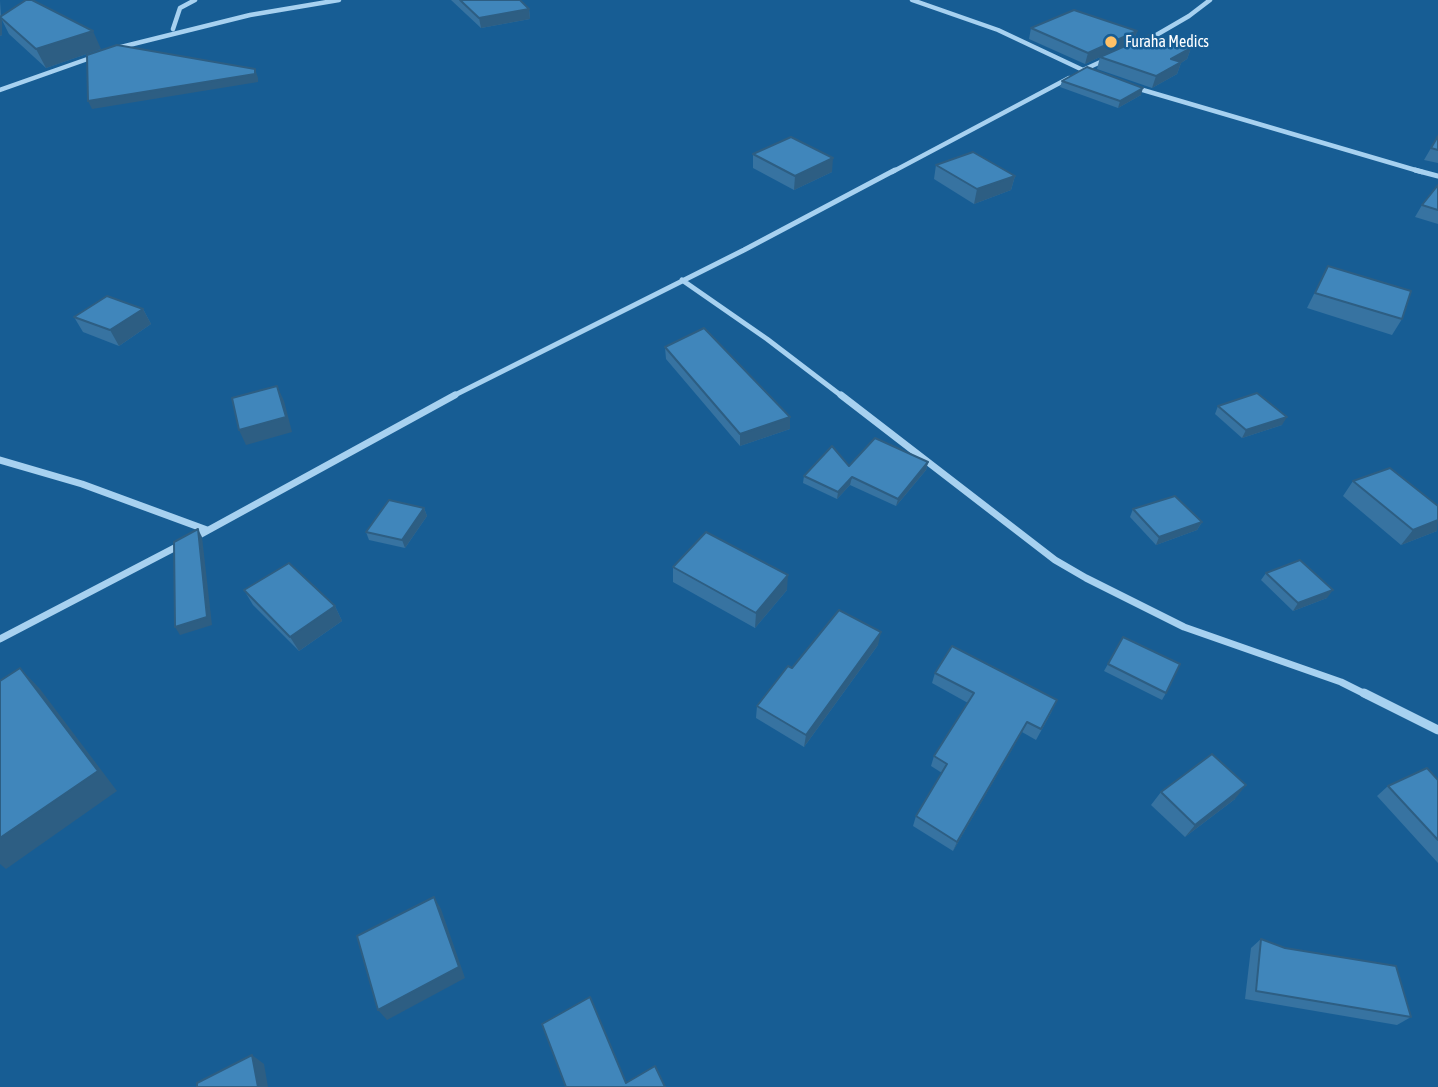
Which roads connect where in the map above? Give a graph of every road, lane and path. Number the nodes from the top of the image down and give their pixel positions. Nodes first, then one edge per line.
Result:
1 (195, 0) edge
2 (339, 0) edge
3 (912, 0) edge
4 (1210, 0) edge
5 (173, 29) dead end
6 (1140, 44) edge
7 (112, 50) edge
8 (100, 55) edge
9 (1117, 55) edge
10 (1086, 72) junction
11 (1128, 86) edge
12 (0, 90) edge
13 (1438, 176) edge
14 (682, 280) junction
15 (0, 460) edge
16 (207, 530) junction
17 (0, 639) edge
18 (1438, 730) edge

1 - 5 street
2 - 7 street
3 - 10 street
4 - 6 street
8 - 12 street
9 - 10 street
10 - 14 street
11 - 13 street
14 - 16 street
14 - 18 street
15 - 16 street
16 - 17 street

